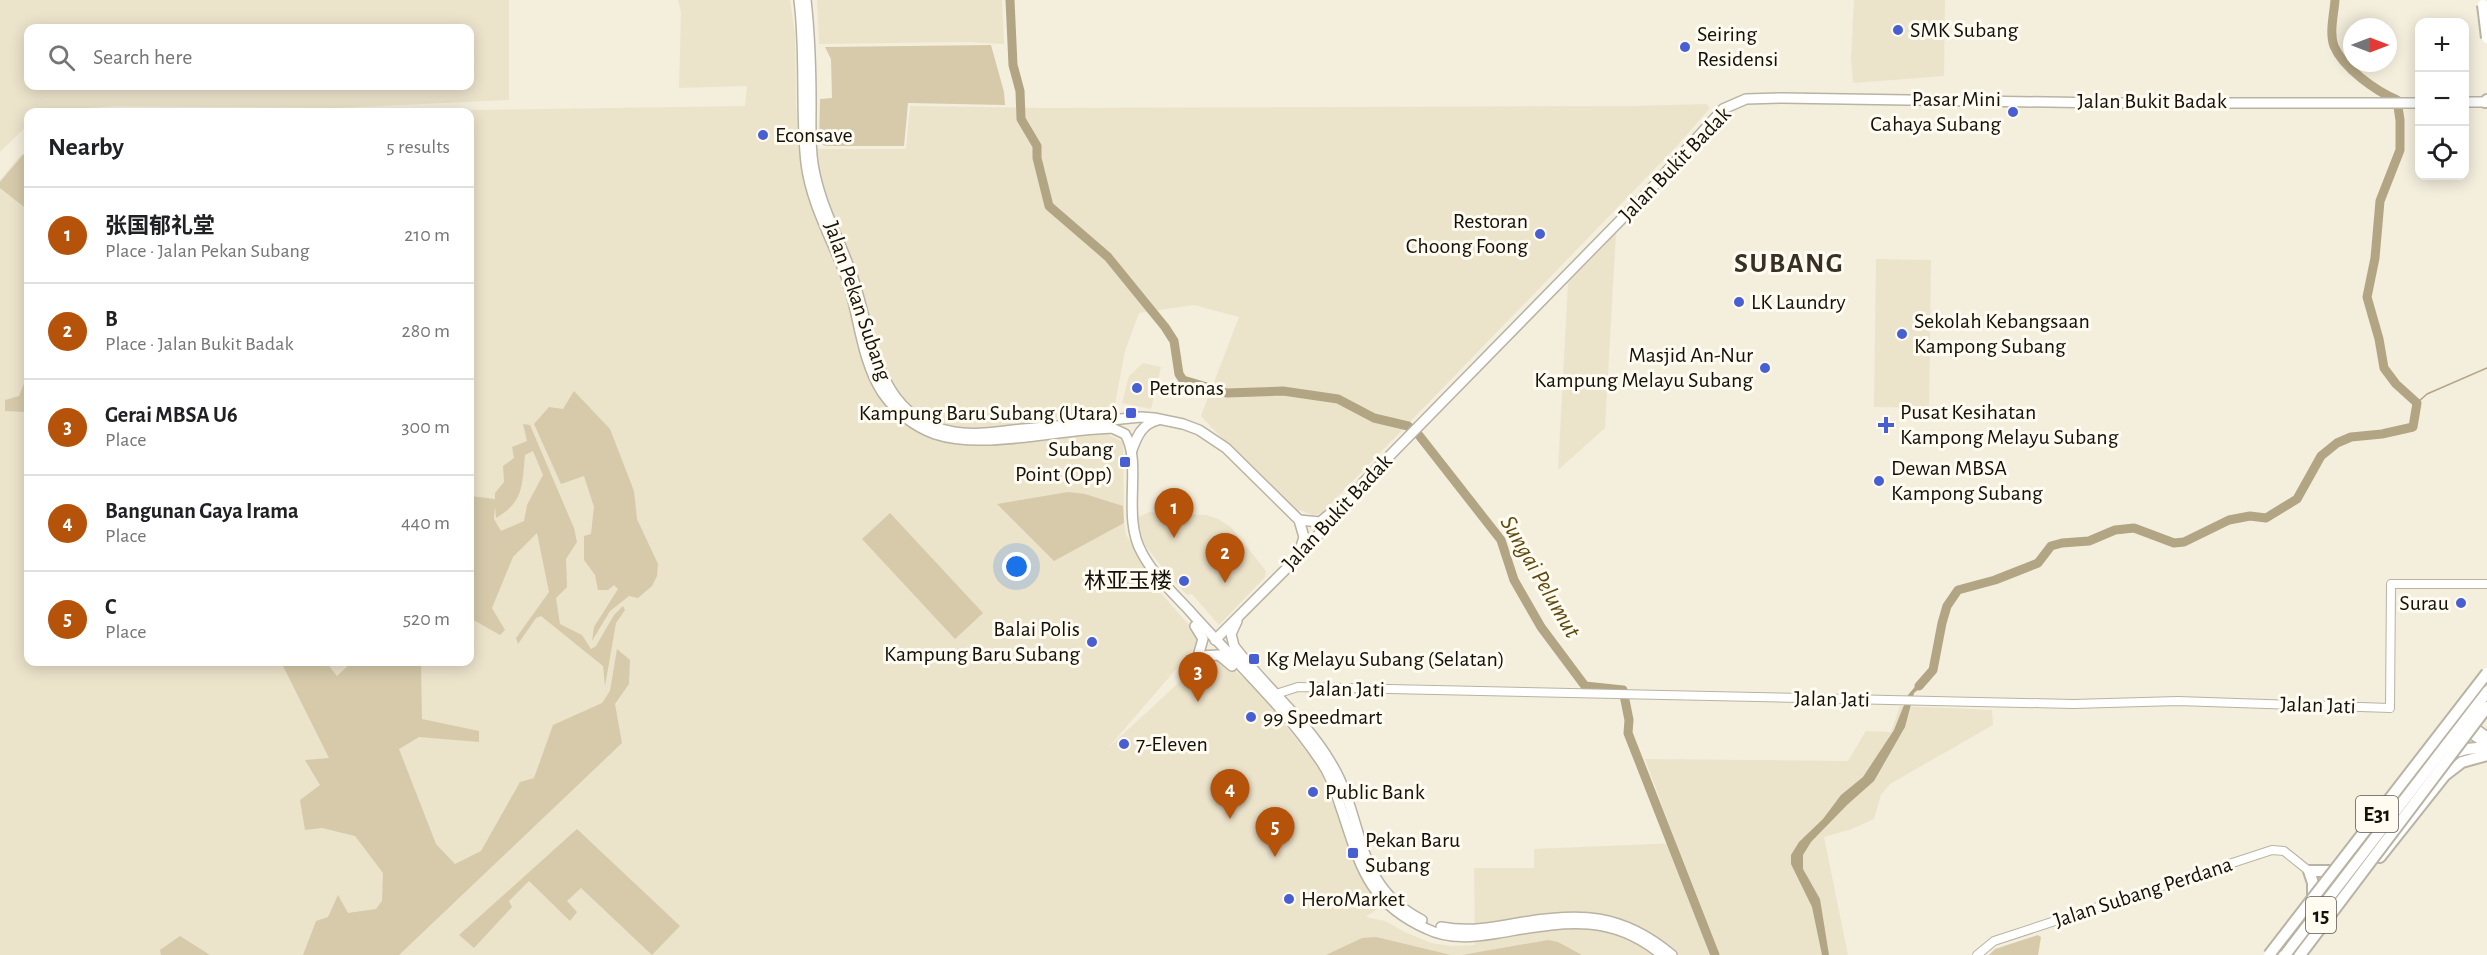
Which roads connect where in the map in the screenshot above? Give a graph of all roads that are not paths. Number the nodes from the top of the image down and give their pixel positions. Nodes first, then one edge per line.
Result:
1 (799, 0) edge
2 (806, 0) edge
3 (2481, 2) edge
4 (2487, 20) edge
5 (2487, 37) edge
6 (2469, 102) edge
7 (2486, 102) edge
8 (2415, 103) edge
9 (1160, 419) junction
10 (1131, 453) junction
11 (1363, 483) junction
12 (1299, 520) junction
13 (1296, 559) junction
14 (2487, 584) edge
15 (1185, 606) junction
16 (1242, 612) junction
17 (1203, 627) junction
18 (1227, 627) junction
19 (1215, 640) junction
20 (2487, 672) edge
21 (1252, 678) junction
22 (1292, 689) junction
23 (2487, 693) edge
24 (1276, 694) junction
25 (1283, 702) junction
26 (2487, 707) edge
27 (2452, 716) junction
28 (2465, 726) junction
29 (2487, 737) edge
30 (2487, 746) edge
31 (2487, 754) edge
32 (2439, 762) junction
33 (2338, 861) junction
34 (2309, 871) junction
35 (2331, 872) junction
36 (2351, 875) junction
37 (2313, 896) junction
38 (2323, 912) junction
39 (2298, 915) junction
40 (1662, 955) edge
41 (1672, 955) edge
42 (1977, 955) edge
43 (2269, 955) edge
44 (2288, 955) edge
45 (2301, 955) edge

1 - 10 main road, Jalan Pekan Subang
2 - 9 main road, Jalan Pekan Subang
3 - 4 highway, bridge
3 - 5 highway, bridge
6 - 7 main road
8 - 11 main road, Jalan Bukit Badak
9 - 10 main road
9 - 12 main road, Jalan Pekan Subang
10 - 15 main road
11 - 12 main road
11 - 13 main road, Jalan Bukit Badak
12 - 13 main road
13 - 16 main road, Jalan Bukit Badak
14 - 22 street, Jalan Jati
15 - 17 main road
15 - 21 main road
16 - 18 main road, Jalan Bukit Badak
16 - 24 main road
17 - 18 main road
17 - 19 main road
18 - 19 main road, Jalan Bukit Badak
19 - 21 main road
20 - 27 highway, 15
20 - 43 highway, E31, bridge
21 - 40 main road
22 - 24 street, Jalan Jati
22 - 25 street
23 - 28 highway, 15
23 - 44 highway, E31, bridge
24 - 25 main road
25 - 41 main road
26 - 45 highway, bridge
27 - 28 main road
27 - 33 highway, 15
28 - 29 main road
28 - 30 main road
28 - 32 highway, 15
30 - 32 highway
31 - 45 highway, bridge
32 - 36 highway, 15
33 - 35 highway, 15
33 - 36 highway
34 - 35 highway
34 - 37 highway
34 - 42 street, Jalan Subang Perdana
35 - 37 highway, 15
36 - 38 highway, 15
37 - 39 highway, 15
38 - 39 highway
38 - 44 highway, 15
39 - 43 highway, 15

